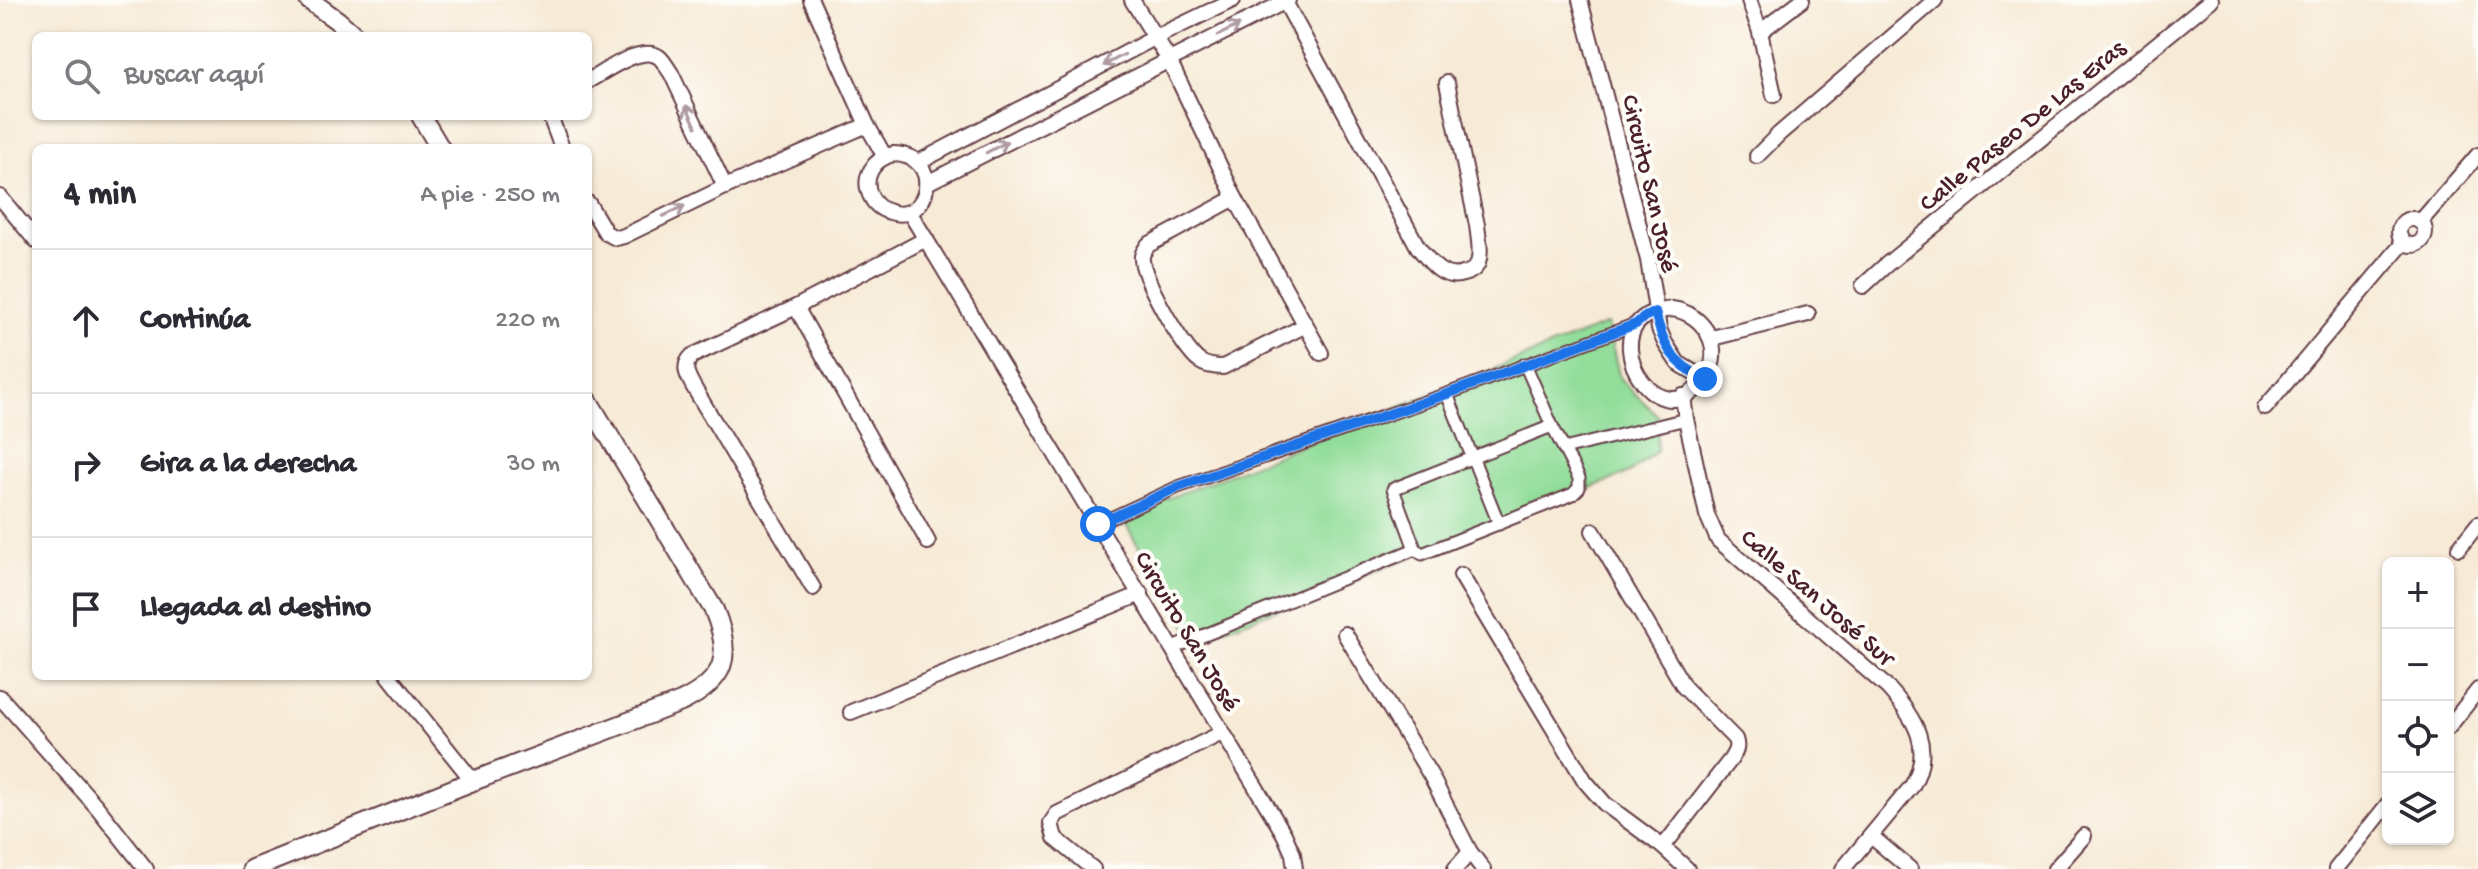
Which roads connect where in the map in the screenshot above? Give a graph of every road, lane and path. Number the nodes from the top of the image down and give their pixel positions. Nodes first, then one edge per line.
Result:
1 (309, 0) edge
2 (811, 0) edge
3 (1132, 0) edge
4 (1233, 0) edge
5 (1580, 0) edge
6 (1749, 0) edge
7 (1802, 0) edge
8 (1935, 0) edge
9 (2211, 0) edge
10 (1286, 1) edge
11 (350, 32) edge
12 (1760, 32) junction
13 (1162, 48) junction
14 (592, 79) edge
15 (1447, 83) dead end
16 (1774, 95) dead end
17 (423, 120) edge
18 (552, 120) edge
19 (867, 125) junction
20 (438, 144) edge
21 (560, 144) edge
22 (2478, 155) edge
23 (1757, 156) dead end
24 (885, 157) junction
25 (919, 162) junction
26 (927, 183) junction
27 (725, 187) junction
28 (0, 197) edge
29 (1235, 198) junction
30 (592, 210) edge
31 (910, 213) junction
32 (32, 236) edge
33 (926, 239) junction
34 (1863, 286) dead end
35 (796, 307) junction
36 (1655, 312) junction
37 (1808, 314) dead end
38 (1636, 324) junction
39 (1306, 325) junction
40 (1712, 338) junction
41 (1321, 353) dead end
42 (1525, 364) junction
43 (1705, 379) junction
44 (1447, 394) junction
45 (1683, 396) junction
46 (592, 408) edge
47 (2265, 408) dead end
48 (1686, 419) junction
49 (1552, 426) junction
50 (1564, 449) junction
51 (1472, 457) junction
52 (1098, 524) junction
53 (1499, 524) junction
54 (2478, 524) edge
55 (1593, 531) dead end
56 (928, 542) dead end
57 (2459, 548) dead end
58 (1415, 549) junction
59 (1461, 575) dead end
60 (813, 588) dead end
61 (1141, 594) junction
62 (1345, 634) dead end
63 (1173, 648) junction
64 (392, 680) edge
65 (2478, 690) edge
66 (0, 697) edge
67 (851, 712) dead end
68 (2454, 720) edge
69 (1222, 733) junction
70 (473, 781) junction
71 (2382, 812) edge
72 (1871, 836) junction
73 (2084, 836) dead end
74 (1663, 847) junction
75 (1470, 852) junction
76 (2340, 864) edge
77 (146, 869) edge
78 (252, 869) edge
79 (1093, 869) edge
80 (1295, 869) edge
81 (1455, 869) edge
82 (1483, 869) edge
83 (1687, 869) edge
84 (1843, 869) edge
85 (1910, 869) edge
86 (2055, 869) edge
87 (2357, 869) edge

1 - 11 street
2 - 19 street
3 - 13 street
4 - 13 street
5 - 36 street, Circuito San José
6 - 12 street
7 - 12 street
8 - 23 street
9 - 34 street, Calle Paseo De Las Eras
13 -> 10 street
10 - 15 street
12 - 16 street
13 -> 25 street
26 -> 13 street
13 - 29 street
27 -> 14 street
17 - 20 street
18 - 21 street
19 - 24 street
19 - 27 street
22 - 47 street
24 - 25 street
24 - 31 street
25 - 26 street
26 - 31 street
30 -> 27 street
28 - 32 street
29 - 39 street
29 - 39 street
31 - 33 street, Circuito San José
33 - 35 street
33 - 52 street, Circuito San José
35 - 56 street
35 - 60 street
36 - 38 street
36 - 40 street, Circuito San José
36 - 43 street
37 - 40 street
38 - 42 street
38 - 45 street
39 - 41 street
40 - 43 street
42 - 44 street
42 - 49 street
43 - 45 street
44 - 51 street
44 - 52 street
45 - 48 street, Calle San José Sur
46 - 70 street
48 - 50 street
48 - 72 street, Calle San José Sur
49 - 50 street
49 - 51 street
50 - 53 street
51 - 53 street
51 - 58 street
52 - 61 street, Circuito San José
53 - 58 street
54 - 57 street
55 - 74 street
58 - 63 street
59 - 74 street
61 - 63 street, Circuito San José
61 - 67 street
62 - 75 street
63 - 69 street, Circuito San José
64 - 70 street
65 - 68 street
66 - 77 street
69 - 79 street
69 - 80 street, Circuito San José
70 - 78 street
71 - 76 street
72 - 84 street, Calle San José Sur
72 - 85 street
73 - 86 street
74 - 83 street
75 - 81 street
75 - 82 street
76 - 87 street

